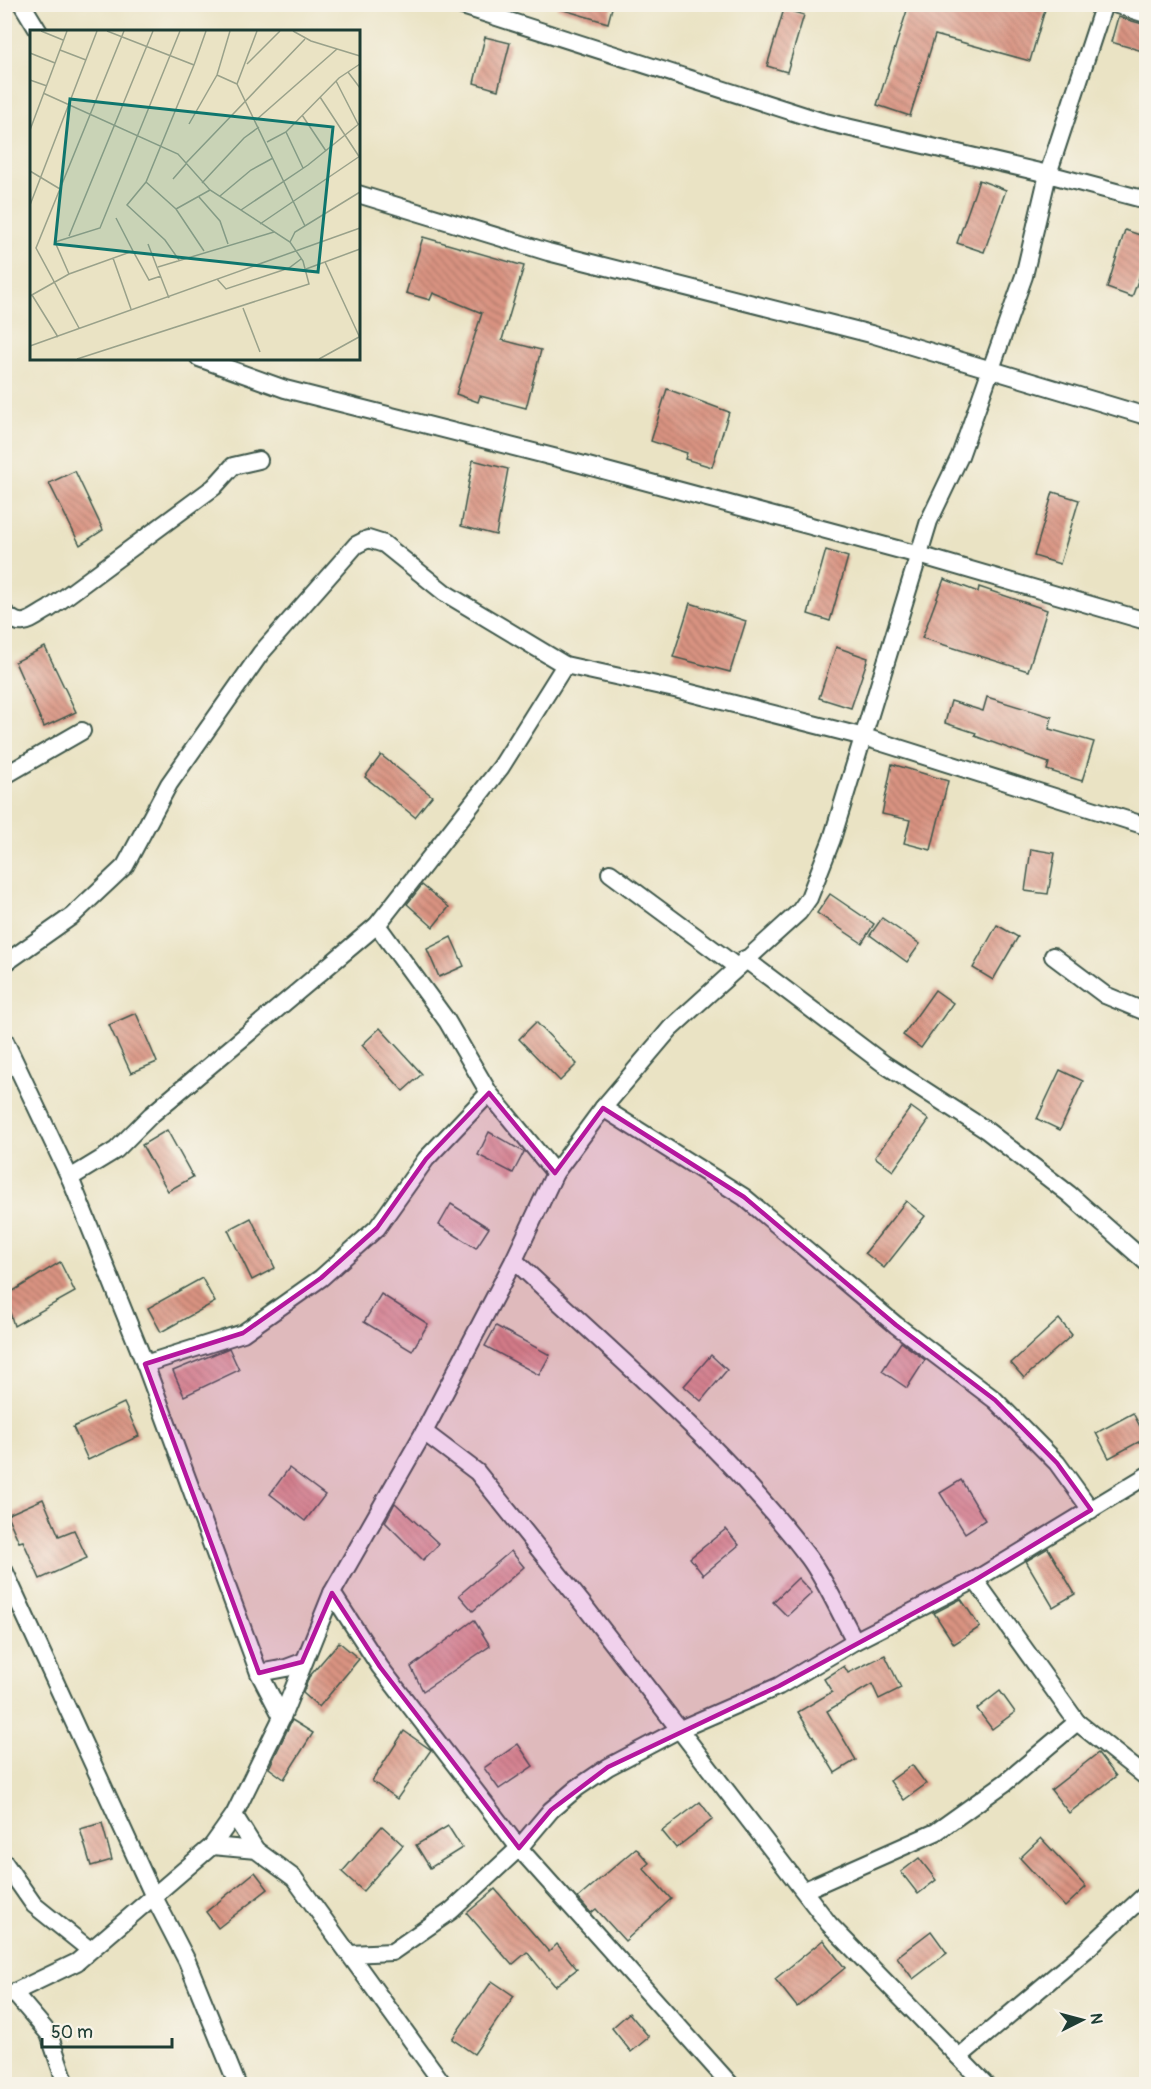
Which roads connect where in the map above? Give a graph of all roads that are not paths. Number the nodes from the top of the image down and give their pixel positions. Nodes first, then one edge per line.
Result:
1 (22, 4) edge
2 (456, 4) edge
3 (1104, 4) edge
4 (1114, 4) edge
5 (1146, 14) edge
6 (38, 30) edge
7 (1048, 174) junction
8 (360, 195) edge
9 (1146, 200) edge
10 (205, 360) edge
11 (992, 370) junction
12 (1146, 416) edge
13 (259, 460) dead end
14 (919, 555) junction
15 (8, 621) edge
16 (1146, 621) edge
17 (565, 665) junction
18 (82, 731) dead end
19 (864, 737) junction
20 (4, 776) edge
21 (1146, 826) edge
22 (610, 873) dead end
23 (377, 925) junction
24 (1053, 956) dead end
25 (741, 963) junction
26 (4, 964) edge
27 (1146, 1012) edge
28 (4, 1039) edge
29 (489, 1094) junction
30 (603, 1108) junction
31 (555, 1173) junction
32 (69, 1178) junction
33 (514, 1260) junction
34 (1146, 1262) edge
35 (145, 1364) junction
36 (424, 1432) junction
37 (1144, 1481) edge
38 (1090, 1510) junction
39 (4, 1569) edge
40 (975, 1580) junction
41 (332, 1593) junction
42 (855, 1641) junction
43 (302, 1662) junction
44 (259, 1673) junction
45 (282, 1717) junction
46 (1077, 1722) junction
47 (678, 1730) junction
48 (1146, 1777) edge
49 (234, 1815) junction
50 (212, 1846) junction
51 (519, 1848) junction
52 (256, 1850) junction
53 (4, 1862) edge
54 (805, 1890) junction
55 (1146, 1894) edge
56 (154, 1897) junction
57 (90, 1950) junction
58 (350, 1954) junction
59 (10, 1995) edge
60 (959, 2057) junction
61 (66, 2085) edge
62 (237, 2085) edge
63 (443, 2085) edge
64 (730, 2085) edge
65 (985, 2085) edge

1 - 6 street
2 - 7 street
3 - 7 street
4 - 5 street
7 - 9 street
7 - 11 street
8 - 11 street
10 - 14 street
11 - 12 street
11 - 14 street
13 - 15 street
14 - 16 street
14 - 19 street
17 - 19 street
17 - 23 street
17 - 26 street
18 - 20 street
19 - 21 street
19 - 25 street
22 - 25 street
23 - 29 street
23 - 32 street
24 - 27 street
25 - 30 street
25 - 34 street
28 - 32 street
29 - 31 street
29 - 35 street
30 - 31 street
30 - 38 street
31 - 33 street
32 - 35 street
33 - 36 street
33 - 42 street
35 - 44 street
36 - 41 street
36 - 47 street
37 - 38 street
38 - 40 street
39 - 56 street
40 - 42 street
40 - 46 street
41 - 43 street
41 - 51 street
42 - 47 street
43 - 44 street
43 - 45 street
44 - 45 street
45 - 49 street
46 - 48 street
46 - 54 street
47 - 51 street
47 - 54 street
49 - 50 street
49 - 52 street
50 - 52 street
50 - 56 street
51 - 58 street
51 - 64 street
52 - 58 street
53 - 57 street
54 - 60 street
55 - 60 street
56 - 57 street
56 - 62 street
57 - 59 street
58 - 63 street
59 - 61 street
60 - 65 street

